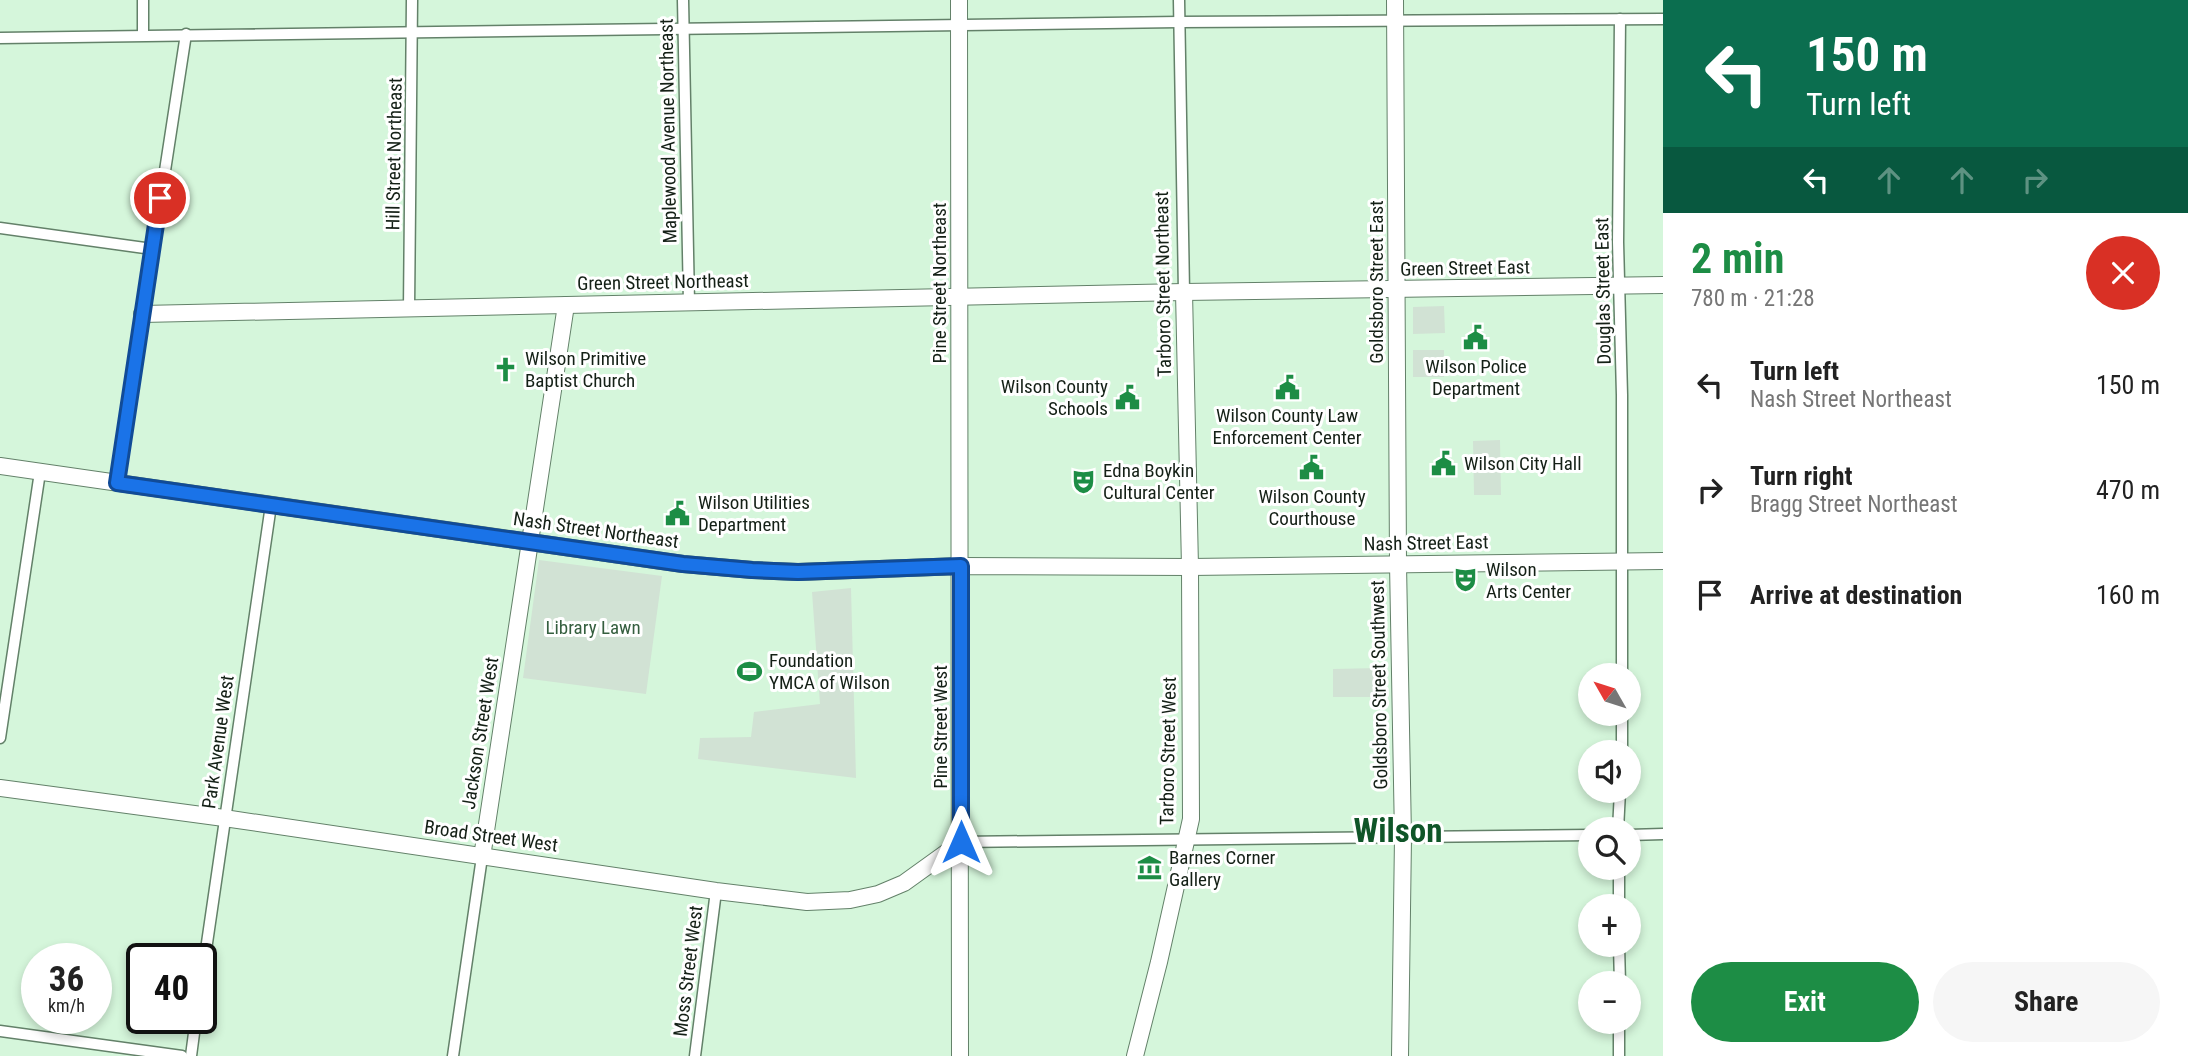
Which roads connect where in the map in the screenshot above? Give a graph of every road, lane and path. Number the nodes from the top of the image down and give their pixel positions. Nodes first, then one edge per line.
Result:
1 (143, 0) edge
2 (412, 0) edge
3 (683, 0) edge
4 (959, 0) edge
5 (1179, 0) edge
6 (1395, 0) edge
7 (1395, 19) junction
8 (1620, 19) junction
9 (1663, 19) edge
10 (1179, 22) junction
11 (960, 24) junction
12 (682, 30) junction
13 (412, 31) junction
14 (186, 34) junction
15 (144, 35) junction
16 (0, 38) edge
17 (0, 228) edge
18 (152, 249) junction
19 (1663, 285) edge
20 (1620, 286) junction
21 (1397, 290) junction
22 (1184, 292) junction
23 (960, 297) junction
24 (689, 303) junction
25 (566, 305) junction
26 (409, 309) junction
27 (142, 314) junction
28 (0, 466) edge
29 (40, 472) junction
30 (117, 483) junction
31 (271, 505) junction
32 (529, 541) junction
33 (1663, 561) edge
34 (1622, 562) junction
35 (1398, 564) junction
36 (961, 566) junction
37 (1190, 567) junction
38 (1622, 663) edge
39 (0, 738) edge
40 (0, 788) edge
41 (224, 818) junction
42 (1663, 834) edge
43 (1578, 835) edge
44 (1641, 835) edge
45 (1403, 837) junction
46 (1186, 838) junction
47 (961, 842) junction
48 (482, 857) junction
49 (716, 891) junction
50 (207, 943) edge
51 (0, 1031) edge
52 (194, 1034) edge
53 (1619, 1034) edge
54 (182, 1056) edge
55 (191, 1056) edge
56 (453, 1056) edge
57 (695, 1056) edge
58 (960, 1056) edge
59 (1135, 1056) edge
60 (1400, 1056) edge
61 (1619, 1056) edge

1 - 15 street
2 - 13 street, Hill Street Northeast
3 - 12 street, Maplewood Avenue Northeast
4 - 11 street, Pine Street Northeast
5 - 10 street, Tarboro Street Northeast
6 - 7 street, Goldsboro Street East
7 - 8 street
7 - 10 street
7 - 21 street, Goldsboro Street East
8 - 9 street
8 - 20 street, Douglas Street East
10 - 11 street
10 - 22 street, Tarboro Street Northeast
11 - 12 street
11 - 23 street, Pine Street Northeast
12 - 13 street
12 - 24 street, Maplewood Avenue Northeast
13 - 14 street
13 - 26 street, Hill Street Northeast
14 - 15 street
14 - 18 street
15 - 16 street
17 - 18 street
18 - 27 street
19 - 20 street, Green Street East
20 - 21 street, Green Street East
20 - 34 street, Douglas Street East
21 - 22 street, Green Street East
21 - 35 street, Goldsboro Street East
22 - 23 street, Green Street Northeast
22 - 37 street, Tarboro Street Northeast
23 - 24 street, Green Street Northeast
23 - 36 street, Pine Street Northeast
24 - 25 street, Green Street Northeast
25 - 26 street, Green Street Northeast
25 - 32 street, Jackson Street West
26 - 27 street, Green Street Northeast
27 - 30 street
28 - 29 street, Nash Street Northeast
29 - 30 street, Nash Street Northeast
29 - 39 street
30 - 31 street, Nash Street Northeast
31 - 32 street, Nash Street Northeast
31 - 41 street, Park Avenue West
32 - 36 street, Nash Street Northeast
32 - 48 street, Jackson Street West
33 - 34 street, Nash Street East
34 - 35 street, Nash Street East
34 - 38 street, Douglas Street East
35 - 37 street, Nash Street East
35 - 45 street, Goldsboro Street Southwest
36 - 37 street, Nash Street Northeast
36 - 47 street, Pine Street West
37 - 46 street, Tarboro Street West
40 - 41 street, Broad Street West
41 - 48 street, Broad Street West
41 - 50 street, Park Avenue West
42 - 44 street
43 - 45 street
45 - 46 street
45 - 60 street, Goldsboro Street Southwest
46 - 47 street
46 - 59 street, Tarboro Street West
47 - 49 street, Broad Street West
47 - 58 street, Pine Street West
48 - 49 street, Broad Street West
48 - 56 street, Jackson Street West
49 - 57 street, Moss Street West
51 - 54 street
52 - 55 street
53 - 61 street

